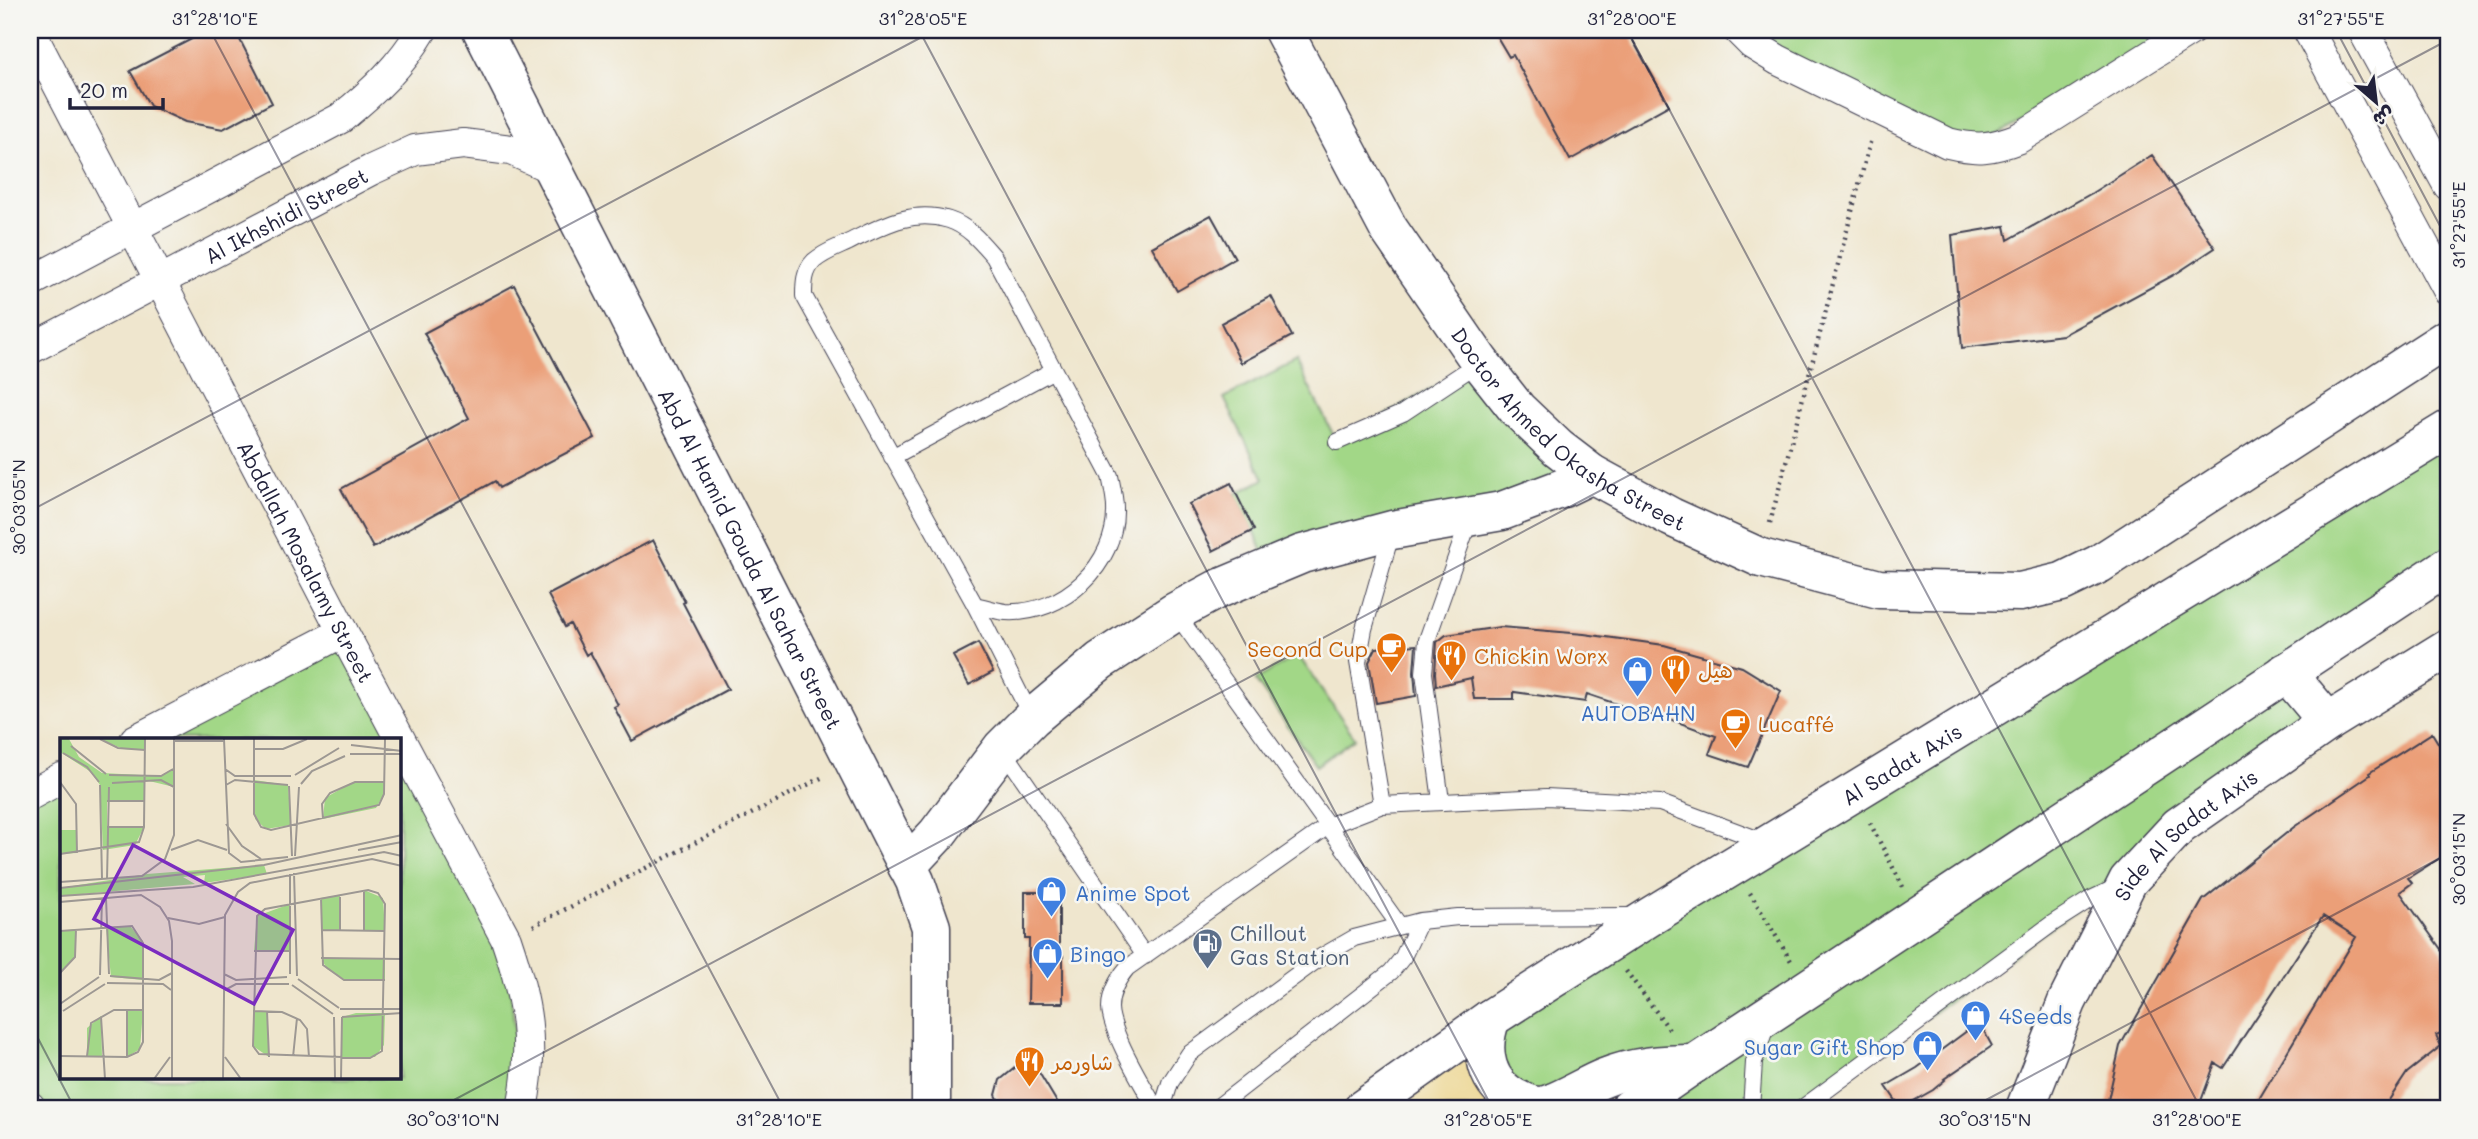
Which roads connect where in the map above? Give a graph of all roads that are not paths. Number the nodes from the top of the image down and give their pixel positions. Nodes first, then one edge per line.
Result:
1 (422, 30) edge
2 (482, 30) edge
3 (1283, 30) edge
4 (1738, 30) edge
5 (2190, 30) edge
6 (2308, 30) edge
7 (2363, 30) edge
8 (30, 31) edge
9 (555, 170) junction
10 (2448, 185) edge
11 (132, 228) junction
12 (160, 281) junction
13 (30, 282) edge
14 (2448, 290) edge
15 (2448, 338) edge
16 (30, 349) edge
17 (1480, 362) junction
18 (1054, 370) junction
19 (2448, 430) edge
20 (1337, 442) dead end
21 (892, 457) junction
22 (1592, 474) junction
23 (1470, 518) junction
24 (1392, 530) junction
25 (2448, 566) edge
26 (975, 605) junction
27 (1175, 612) junction
28 (343, 632) junction
29 (2448, 648) edge
30 (2286, 672) junction
31 (1032, 718) junction
32 (2328, 722) junction
33 (139, 738) edge
34 (399, 738) edge
35 (401, 741) edge
36 (1002, 748) junction
37 (60, 779) edge
38 (30, 795) edge
39 (1441, 801) junction
40 (1382, 806) junction
41 (1328, 826) junction
42 (1770, 844) junction
43 (907, 866) junction
44 (2128, 881) junction
45 (1651, 916) junction
46 (1420, 920) junction
47 (1399, 925) junction
48 (1145, 956) junction
49 (1772, 1012) junction
50 (1491, 1018) junction
51 (1694, 1064) junction
52 (522, 1109) edge
53 (931, 1109) edge
54 (1156, 1109) edge
55 (1162, 1109) edge
56 (1215, 1109) edge
57 (1363, 1109) edge
58 (1629, 1109) edge
59 (1751, 1109) edge
60 (1801, 1109) edge
61 (2025, 1109) edge

1 - 11 street
2 - 9 street, Abd Al Hamid Gouda Al Sahar Street
3 - 17 street, Doctor Ahmed Okasha Street
4 - 5 street
6 - 14 street
7 - 10 street
8 - 11 street, Abdallah Mosalamy Street
9 - 12 street, Al Ikhshidi Street
9 - 43 street, Abd Al Hamid Gouda Al Sahar Street
11 - 12 street, Abdallah Mosalamy Street
11 - 13 street
12 - 16 street, Al Ikhshidi Street
12 - 28 street, Abdallah Mosalamy Street
15 - 22 street, Doctor Ahmed Okasha Street
17 - 20 lane
17 - 22 street, Doctor Ahmed Okasha Street
18 - 21 lane
18 - 21 lane
18 - 26 lane
19 - 42 street, Al Sadat Axis
21 - 26 lane
22 - 23 street
23 - 24 street
23 - 39 lane
24 - 27 street
24 - 40 lane
25 - 30 street
26 - 31 lane
27 - 31 street
27 - 41 lane
28 - 33 street
28 - 34 street, Abdallah Mosalamy Street
29 - 32 street, Side Al Sadat Axis
30 - 32 street
30 - 49 street
31 - 36 street
32 - 44 street, Side Al Sadat Axis
35 - 52 street, Abdallah Mosalamy Street
36 - 43 street
36 - 48 lane
37 - 38 street
39 - 40 lane
39 - 42 lane
40 - 41 lane
41 - 47 lane
41 - 48 lane
42 - 45 street, Al Sadat Axis
43 - 53 street, Abd Al Hamid Gouda Al Sahar Street
44 - 60 lane
44 - 61 street, Side Al Sadat Axis
45 - 46 lane
45 - 50 street, Al Sadat Axis
46 - 47 lane
46 - 56 lane
47 - 55 lane
48 - 54 lane
49 - 51 street
49 - 59 lane
50 - 51 street
50 - 57 street, Al Sadat Axis
51 - 58 street

